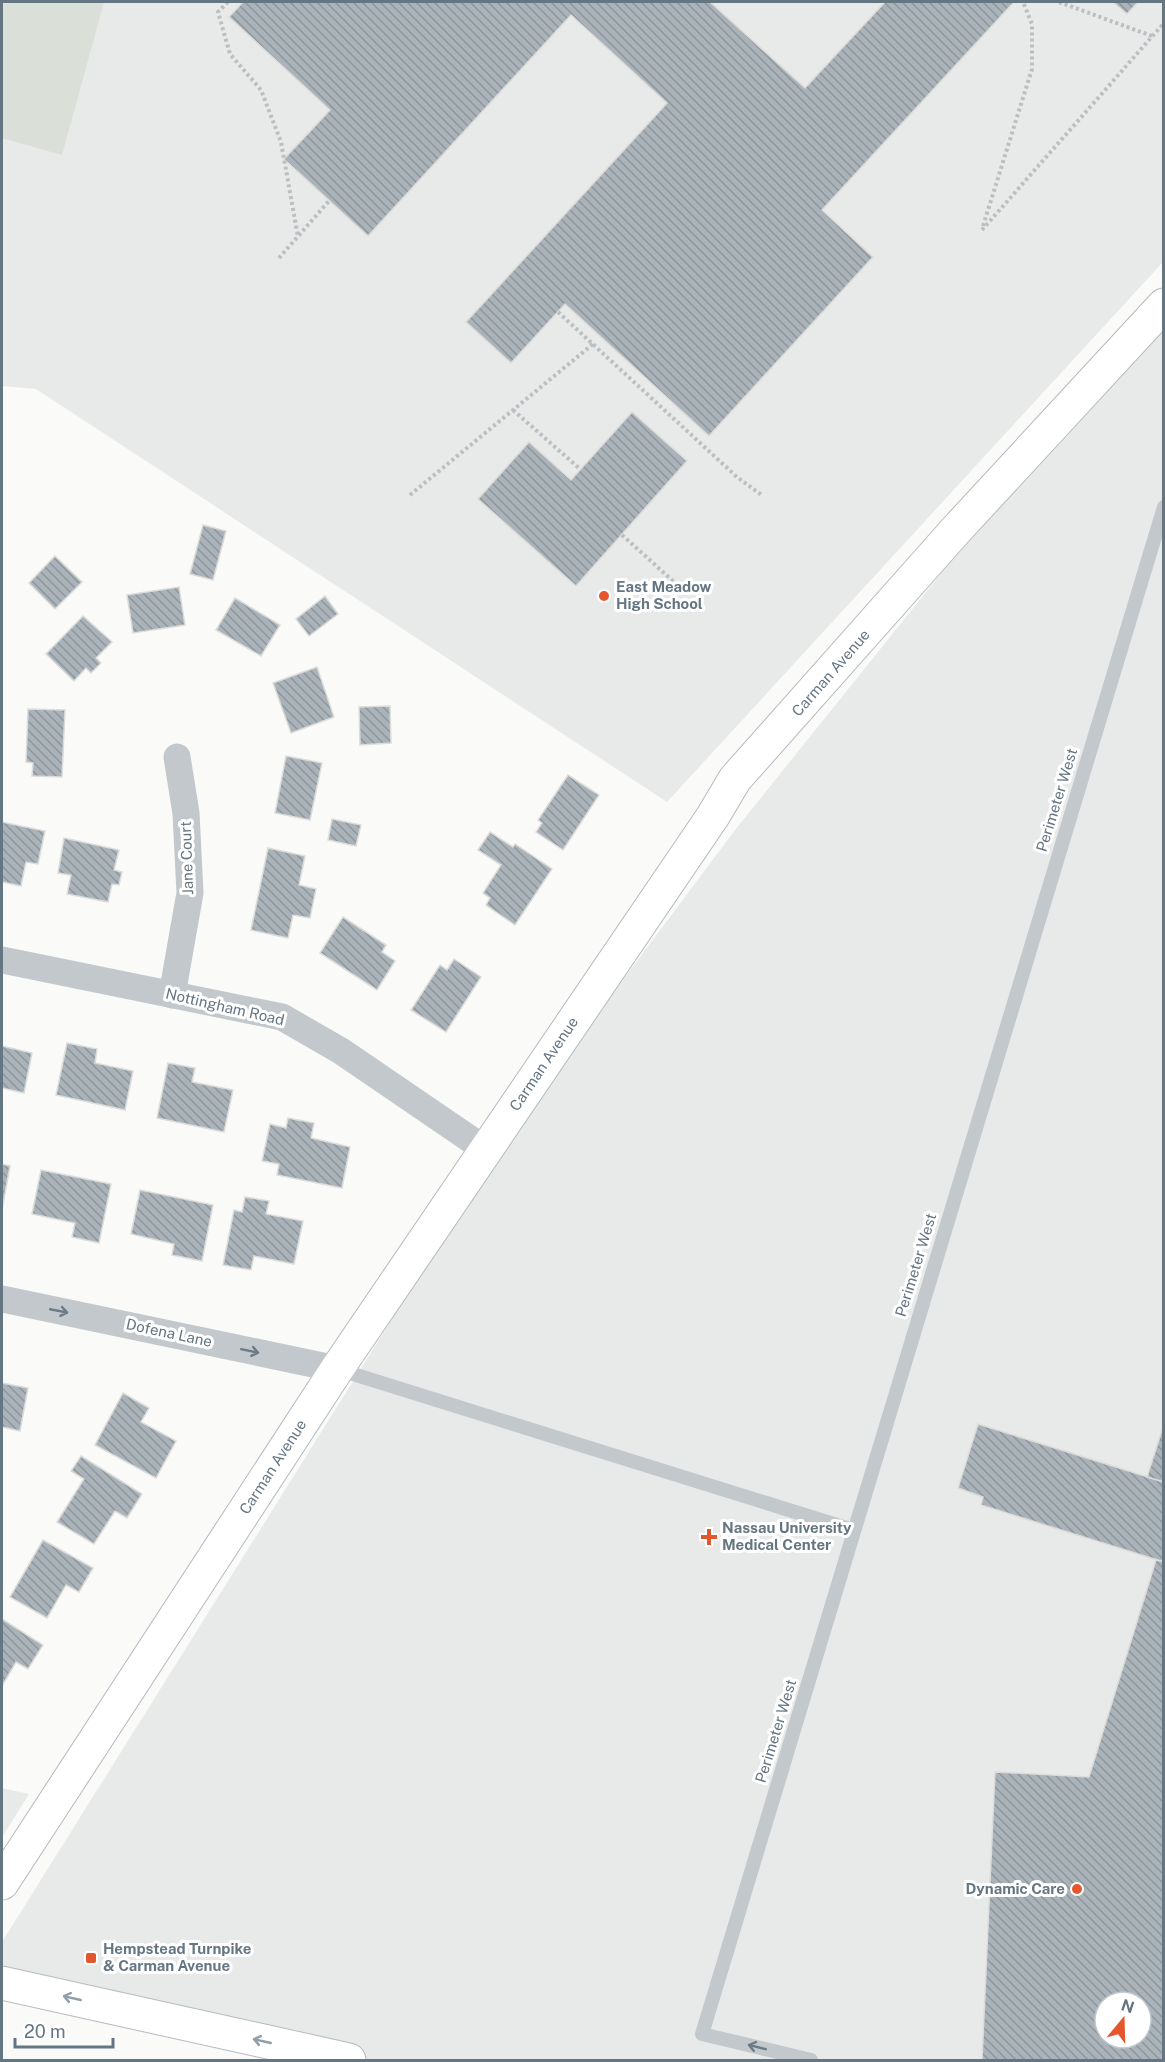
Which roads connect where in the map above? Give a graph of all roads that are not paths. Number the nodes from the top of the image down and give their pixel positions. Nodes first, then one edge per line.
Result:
1 (1164, 305) edge
2 (1164, 507) edge
3 (177, 757) dead end
4 (2, 960) edge
5 (172, 995) junction
6 (486, 1150) junction
7 (2, 1299) edge
8 (337, 1369) junction
9 (853, 1530) junction
10 (2, 1882) edge
11 (2, 1983) edge
12 (350, 2061) edge
13 (811, 2061) edge

1 - 6 main road, Carman Avenue
2 - 9 lane, Perimeter West
3 - 5 street, Jane Court
4 - 5 street, Nottingham Road
5 - 6 street, Nottingham Road
6 - 8 main road, Carman Avenue
7 -> 8 street, Dofena Lane
8 - 9 lane
8 - 10 main road, Carman Avenue
13 -> 9 lane, Perimeter West
12 -> 11 main road

